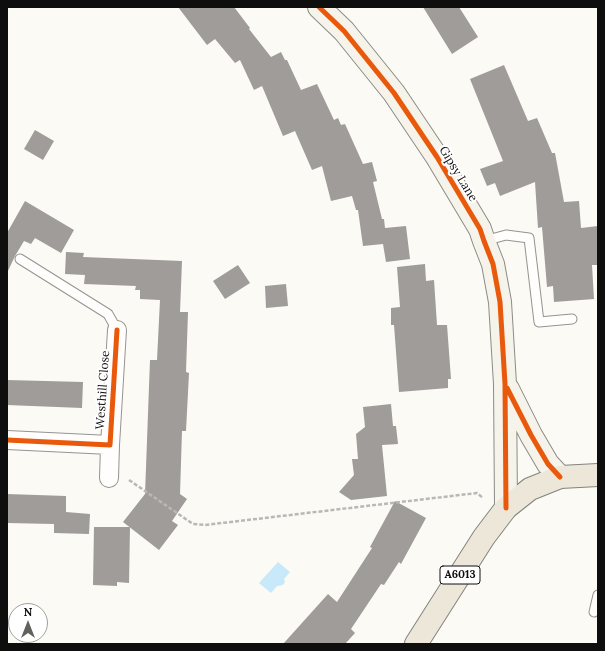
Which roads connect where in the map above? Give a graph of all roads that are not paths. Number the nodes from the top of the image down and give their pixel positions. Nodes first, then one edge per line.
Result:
1 (319, 7) edge
2 (484, 241) junction
3 (20, 260) dead end
4 (572, 319) dead end
5 (117, 330) joint
6 (506, 384) junction
7 (7, 440) edge
8 (110, 445) junction
9 (598, 475) edge
10 (560, 477) junction
11 (109, 478) road end
12 (504, 511) junction
13 (598, 595) edge
14 (594, 612) dead end
15 (416, 644) edge

1 - 2 main road, Gipsy Lane
2 - 4 lane
2 - 6 main road, Gipsy Lane
3 - 5 lane
5 - 8 street, Westhill Close
6 - 10 main road, Gipsy Lane
6 - 12 main road, Gipsy Lane
7 - 8 street, Westhill Close
8 - 11 street, Westhill Close
9 - 10 main road, A6013
10 - 12 main road, A6013
12 - 15 main road, A6013
13 - 14 lane

